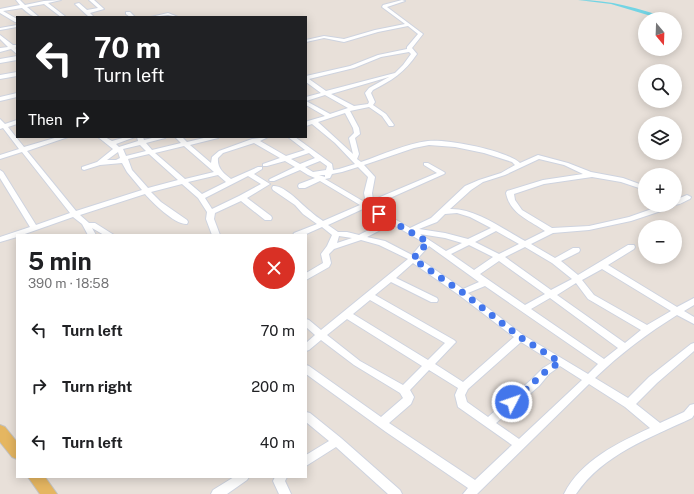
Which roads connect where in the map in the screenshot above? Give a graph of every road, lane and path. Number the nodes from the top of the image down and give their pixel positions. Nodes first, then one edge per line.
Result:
1 (18, 0) edge
2 (59, 0) edge
3 (91, 0) edge
4 (403, 1) dead end
5 (44, 2) junction
6 (77, 4) dead end
7 (23, 6) junction
8 (0, 10) edge
9 (85, 12) junction
10 (128, 13) dead end
11 (36, 16) edge
12 (63, 16) edge
13 (91, 16) edge
14 (132, 16) edge
15 (158, 16) edge
16 (173, 16) edge
17 (16, 20) edge
18 (408, 25) junction
19 (16, 26) edge
20 (371, 28) dead end
21 (0, 29) edge
22 (377, 31) junction
23 (0, 36) edge
24 (307, 41) edge
25 (15, 46) edge
26 (0, 50) edge
27 (411, 50) junction
28 (16, 58) edge
29 (0, 61) edge
30 (401, 72) junction
31 (16, 74) edge
32 (0, 77) edge
33 (307, 78) edge
34 (307, 79) edge
35 (325, 93) junction
36 (16, 95) edge
37 (0, 99) edge
38 (307, 99) edge
39 (307, 104) edge
40 (370, 105) junction
41 (350, 109) junction
42 (330, 116) junction
43 (16, 122) edge
44 (314, 122) junction
45 (307, 123) edge
46 (1, 124) edge
47 (391, 125) dead end
48 (62, 138) edge
49 (102, 138) edge
50 (129, 138) edge
51 (156, 138) edge
52 (179, 138) edge
53 (212, 138) edge
54 (261, 138) edge
55 (292, 138) edge
56 (141, 140) edge
57 (254, 140) junction
58 (110, 144) junction
59 (185, 144) junction
60 (117, 149) junction
61 (24, 150) junction
62 (309, 151) junction
63 (151, 153) junction
64 (0, 157) edge
65 (320, 158) junction
66 (284, 159) junction
67 (354, 159) junction
68 (123, 160) junction
69 (99, 163) junction
70 (426, 164) dead end
71 (360, 165) junction
72 (520, 166) junction
73 (298, 167) junction
74 (84, 168) dead end
75 (0, 172) edge
76 (220, 173) junction
77 (249, 174) junction
78 (310, 174) junction
79 (328, 174) junction
80 (590, 174) junction
81 (272, 180) dead end
82 (323, 181) junction
83 (184, 182) junction
84 (230, 182) junction
85 (638, 185) edge
86 (302, 186) dead end
87 (276, 188) dead end
88 (146, 191) junction
89 (682, 196) edge
90 (201, 197) junction
91 (242, 198) junction
92 (682, 200) edge
93 (368, 205) junction
94 (211, 212) junction
95 (442, 212) junction
96 (648, 212) edge
97 (74, 214) junction
98 (268, 218) dead end
99 (392, 221) junction
100 (184, 222) dead end
101 (322, 224) junction
102 (87, 226) junction
103 (34, 227) junction
104 (497, 228) junction
105 (409, 231) junction
106 (551, 231) junction
107 (91, 234) edge
108 (108, 234) edge
109 (216, 234) edge
110 (299, 234) edge
111 (336, 234) junction
112 (359, 238) junction
113 (0, 240) edge
114 (428, 242) junction
115 (470, 242) junction
116 (525, 244) junction
117 (631, 246) dead end
118 (331, 247) junction
119 (576, 250) dead end
120 (445, 254) junction
121 (499, 257) junction
122 (413, 259) junction
123 (555, 261) junction
124 (602, 265) junction
125 (474, 274) junction
126 (307, 276) edge
127 (577, 278) junction
128 (391, 279) junction
129 (486, 282) junction
130 (462, 292) junction
131 (550, 294) junction
132 (370, 296) junction
133 (434, 300) dead end
134 (694, 301) edge
135 (525, 309) junction
136 (677, 312) junction
137 (347, 315) junction
138 (694, 321) edge
139 (307, 323) edge
140 (648, 330) junction
141 (322, 336) junction
142 (520, 337) junction
143 (694, 346) edge
144 (307, 347) edge
145 (625, 348) junction
146 (560, 362) junction
147 (604, 364) junction
148 (428, 366) junction
149 (307, 369) edge
150 (588, 379) junction
151 (464, 387) junction
152 (404, 390) junction
153 (629, 404) junction
154 (694, 408) edge
155 (307, 417) edge
156 (490, 422) junction
157 (382, 423) junction
158 (659, 429) junction
159 (0, 431) edge
160 (337, 441) junction
161 (520, 445) junction
162 (16, 452) edge
163 (307, 460) edge
164 (37, 478) edge
165 (241, 478) edge
166 (281, 478) edge
167 (473, 491) edge
168 (49, 494) edge
169 (217, 494) edge
170 (285, 494) edge
171 (396, 494) edge
172 (570, 494) edge

1 - 7 street
2 - 5 street
3 - 9 street
4 - 18 street
5 - 7 street
5 - 12 street
6 - 9 street
7 - 8 street
7 - 11 street
8 - 17 street
9 - 13 street
10 - 14 street
15 - 16 street
18 - 22 street
18 - 27 street
19 - 21 street
20 - 22 street
22 - 24 street
23 - 25 street
25 - 26 street
27 - 30 street
27 - 33 street
28 - 29 street
30 - 35 street
30 - 40 street
31 - 32 street
34 - 35 street
35 - 38 street
35 - 41 street
36 - 37 street
39 - 42 street
40 - 41 street
40 - 47 street
41 - 42 street
41 - 67 street
42 - 44 street
43 - 46 street
44 - 45 street
44 - 67 street
46 - 61 street
48 - 61 street
49 - 58 street
50 - 58 street
51 - 56 street
52 - 59 street
53 - 59 street
54 - 57 street
55 - 62 street
56 - 60 street
56 - 63 street
57 - 66 street
57 - 76 street
58 - 60 street
59 - 63 street
59 - 76 street
60 - 68 street
60 - 69 street
61 - 64 street
61 - 97 street
62 - 65 street
62 - 66 street
63 - 68 street
63 - 83 street
65 - 73 street
65 - 79 street
66 - 73 street
66 - 77 street
67 - 71 street
68 - 69 street
68 - 88 street
69 - 74 street
70 - 93 street
71 - 72 street
71 - 79 street
71 - 93 street
72 - 80 street
72 - 95 street
73 - 78 street
73 - 81 street
75 - 103 street
76 - 83 street
76 - 84 street
77 - 84 street
77 - 91 street
78 - 79 street
78 - 82 street
79 - 82 street
80 - 85 street
80 - 106 street
82 - 86 street
82 - 93 street
83 - 88 street
83 - 90 street
84 - 90 street
87 - 101 street
88 - 97 street
88 - 100 street
89 - 92 street
90 - 94 street
91 - 94 street
91 - 98 street
93 - 99 street
93 - 101 street
94 - 109 street
95 - 104 street
95 - 105 street
96 - 106 street
97 - 102 street
97 - 103 street
99 - 105 street
99 - 112 street
101 - 110 street
101 - 111 street
102 - 107 street
102 - 108 street
103 - 113 street
104 - 115 street
104 - 116 street
105 - 114 street
105 - 115 street
106 - 116 street
111 - 112 street
111 - 118 street
112 - 118 street
112 - 122 street
114 - 120 street
114 - 122 street
115 - 120 street
115 - 121 street
116 - 121 street
116 - 123 street
117 - 124 street
118 - 126 street
119 - 123 street
120 - 125 street
121 - 125 street
121 - 131 street
122 - 128 street
122 - 130 street
123 - 127 street
124 - 127 street
124 - 136 street
125 - 129 street
127 - 131 street
127 - 140 street
128 - 132 street
128 - 133 street
129 - 130 street
129 - 135 street
130 - 142 street
131 - 135 street
131 - 145 street
132 - 137 street
132 - 148 street
134 - 136 street
135 - 147 street
136 - 138 street
136 - 140 street
137 - 141 street
137 - 148 street
139 - 141 street
140 - 145 street
141 - 144 street
141 - 152 street
142 - 146 street
142 - 151 street
143 - 153 street
145 - 147 street
146 - 150 street
146 - 156 street
147 - 150 street
148 - 151 street
148 - 152 street
149 - 157 street
150 - 153 street
150 - 161 street
151 - 156 street
152 - 157 street
153 - 158 street
154 - 158 street
155 - 160 street
156 - 161 street
157 - 167 street
158 - 172 street
159 - 162 main road
160 - 163 street
160 - 171 street
161 - 167 street
164 - 168 main road
165 - 169 street
166 - 170 street

